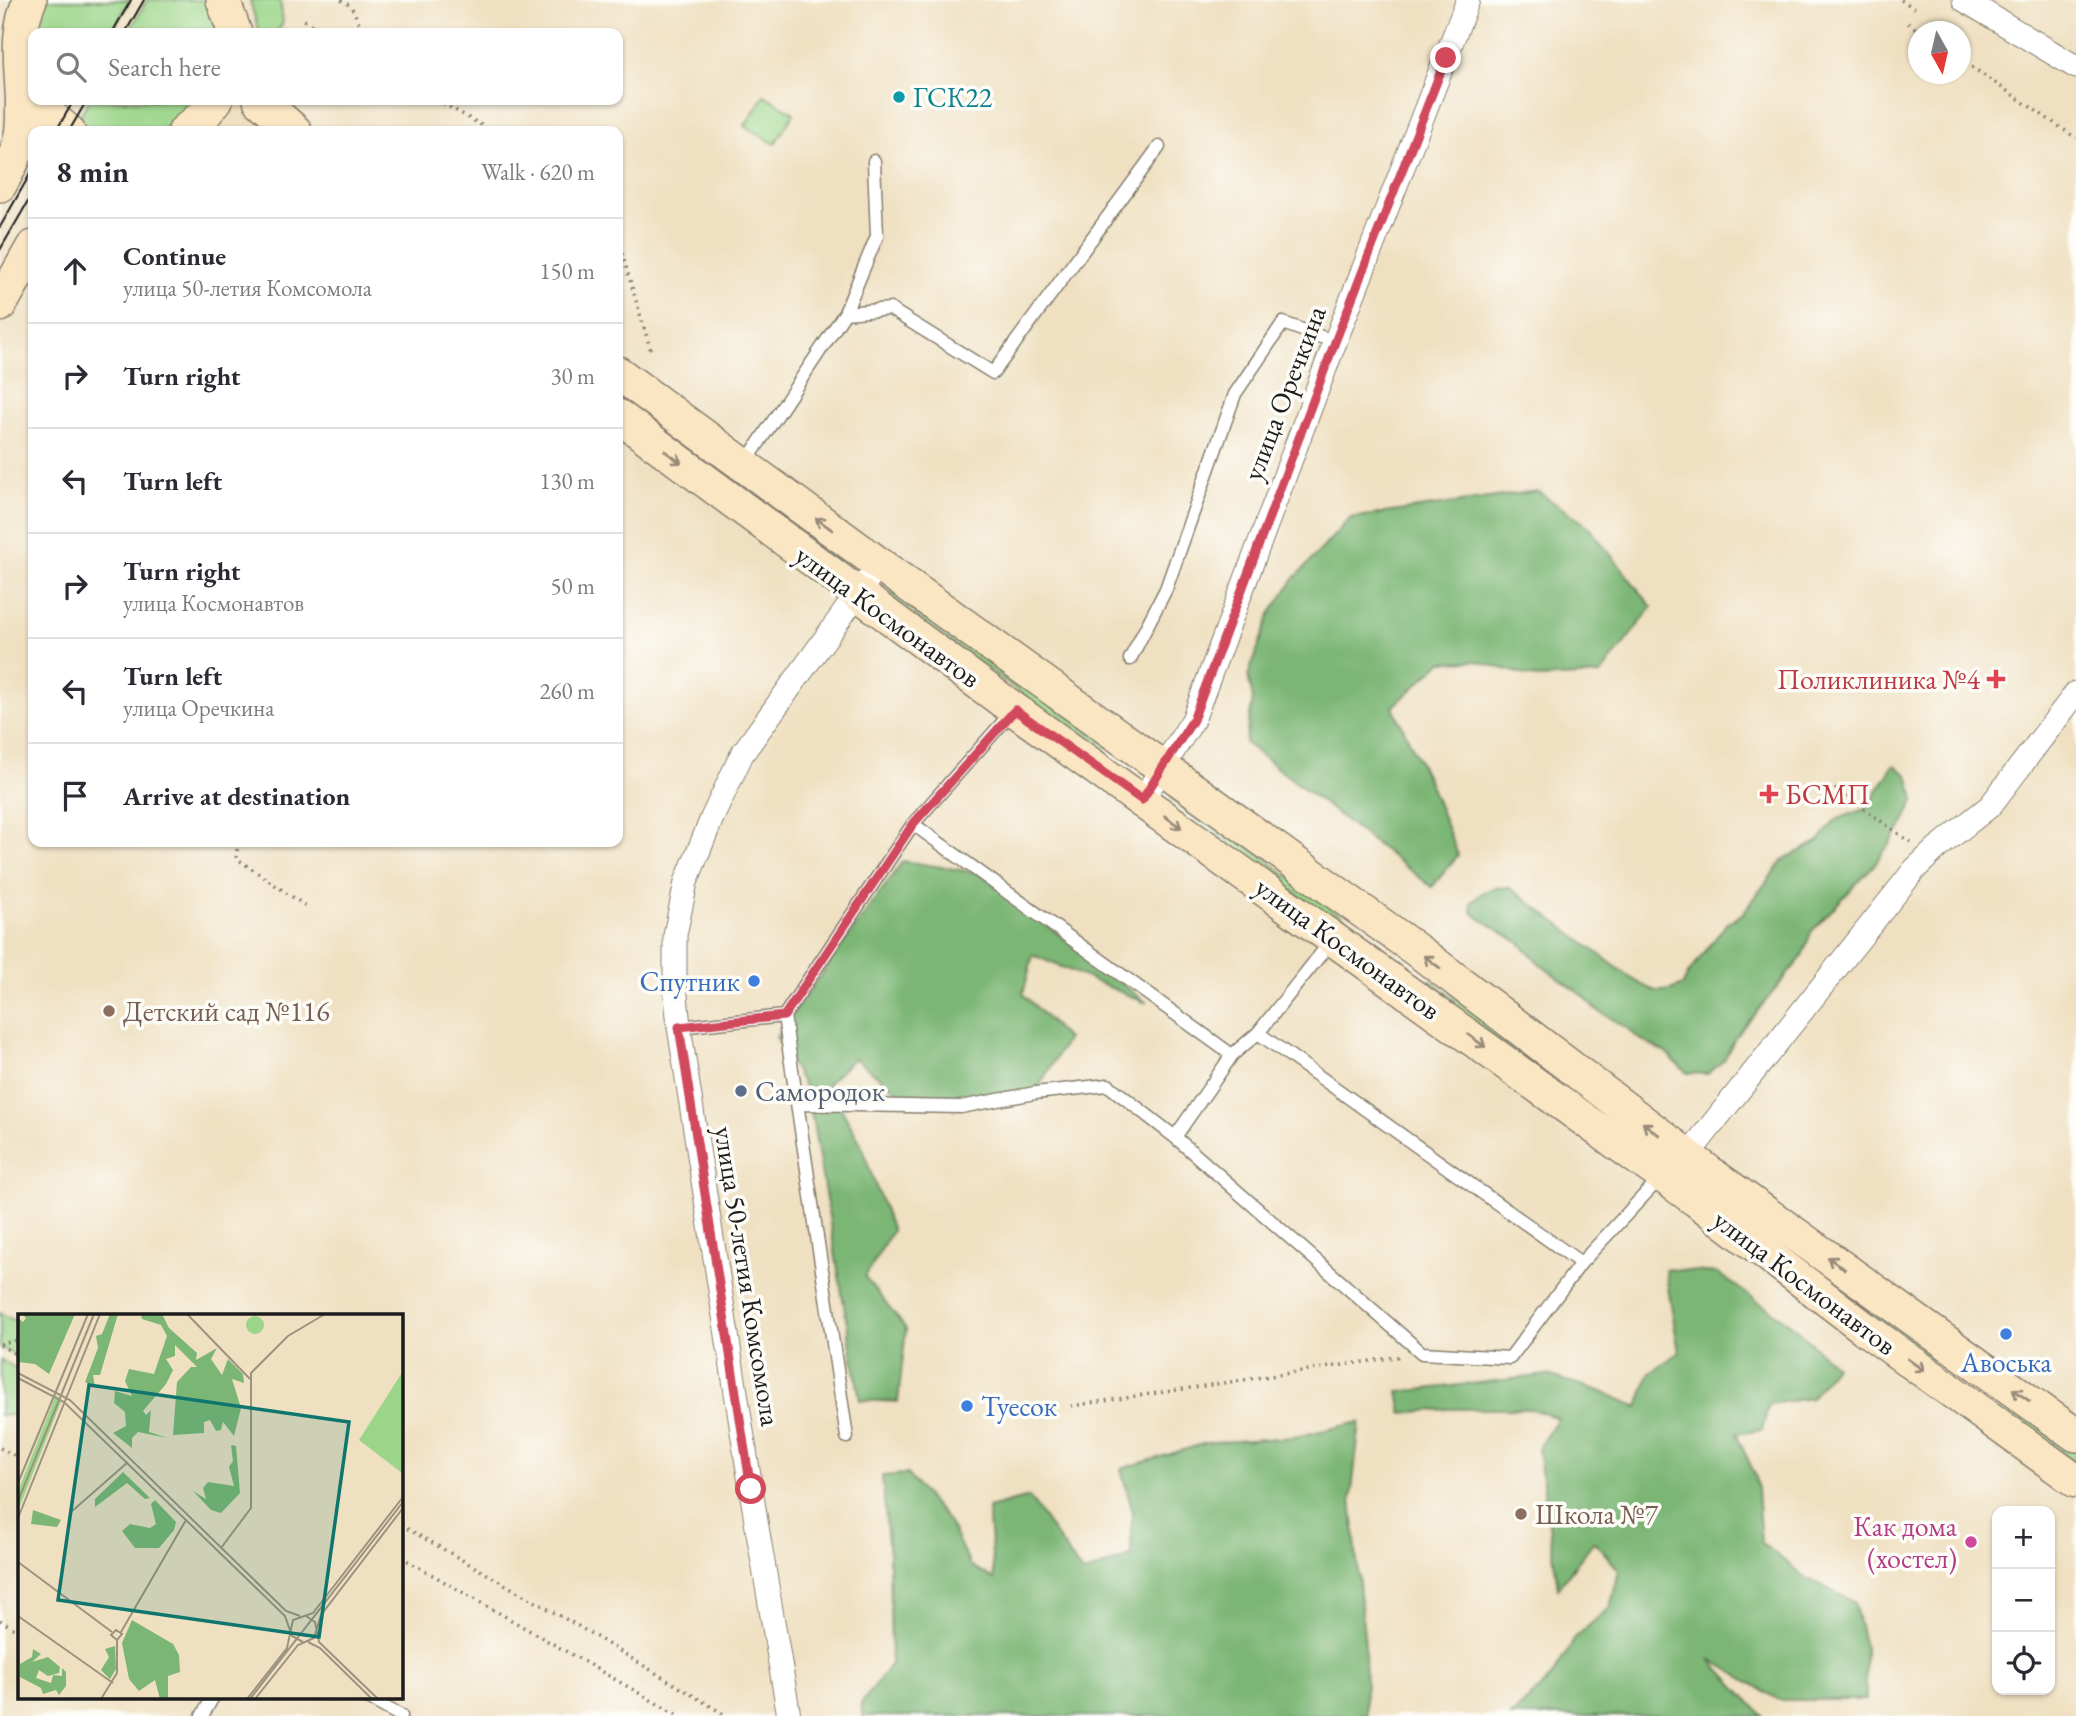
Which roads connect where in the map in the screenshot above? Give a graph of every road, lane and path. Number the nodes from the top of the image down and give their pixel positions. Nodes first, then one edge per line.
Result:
1 (18, 0) edge
2 (30, 0) edge
3 (341, 0) edge
4 (1468, 0) edge
5 (1901, 0) edge
6 (1964, 0) edge
7 (1916, 9) dead end
8 (304, 20) dead end
9 (317, 28) edge
10 (362, 28) edge
11 (21, 45) junction
12 (1971, 66) edge
13 (2076, 67) edge
14 (28, 80) edge
15 (40, 105) edge
16 (212, 105) edge
17 (266, 105) edge
18 (446, 105) edge
19 (62, 126) edge
20 (191, 126) edge
21 (289, 126) edge
22 (483, 126) edge
23 (2076, 138) edge
24 (1159, 147) dead end
25 (874, 161) dead end
26 (0, 185) edge
27 (28, 256) edge
28 (623, 257) edge
29 (0, 305) edge
30 (845, 313) junction
31 (1335, 342) junction
32 (651, 351) dead end
33 (623, 377) edge
34 (623, 420) edge
35 (744, 465) junction
36 (879, 564) junction
37 (857, 593) junction
38 (1130, 659) dead end
39 (2076, 693) edge
40 (1015, 710) junction
41 (1164, 767) junction
42 (1835, 788) dead end
43 (1142, 800) junction
44 (913, 824) junction
45 (1910, 842) dead end
46 (237, 847) edge
47 (307, 907) dead end
48 (1334, 938) junction
49 (784, 1016) junction
50 (679, 1027) junction
51 (1258, 1033) junction
52 (1232, 1055) junction
53 (798, 1104) junction
54 (1175, 1137) junction
55 (1675, 1166) junction
56 (1581, 1264) junction
57 (18, 1340) edge
58 (0, 1344) edge
59 (1422, 1353) junction
60 (18, 1355) edge
61 (1071, 1406) dead end
62 (2076, 1435) edge
63 (847, 1437) dead end
64 (0, 1448) edge
65 (18, 1457) edge
66 (2076, 1481) edge
67 (402, 1526) edge
68 (402, 1557) edge
69 (0, 1620) edge
70 (18, 1630) edge
71 (213, 1698) edge
72 (368, 1698) edge
73 (202, 1716) edge
74 (401, 1716) edge
75 (679, 1716) edge
76 (727, 1716) edge
77 (789, 1716) edge

1 - 11 street
2 - 11 street
3 - 10 path
4 - 31 street, улица Оречкина
5 - 7 path
6 - 13 street
8 - 9 path
11 - 14 street
11 - 26 street
12 - 23 path
15 - 19 street
16 - 20 street
17 - 21 street
18 - 22 path
24 - 30 lane
25 - 30 lane
27 - 29 street
28 - 32 path
30 - 35 lane
31 - 38 lane
31 - 41 street, улица Оречкина
33 - 35 street, улица Космонавтов
34 -> 37 street, улица Космонавтов
36 -> 35 street, улица Космонавтов
36 - 37 street, улица 50-летия Комсомола
36 - 41 street, улица Космонавтов
37 - 40 street, улица Космонавтов
37 - 50 street, улица 50-летия Комсомола
39 - 55 street
40 - 43 street, улица Космонавтов
40 - 44 lane
41 - 43 street, улица Оречкина
55 -> 41 street, улица Космонавтов
42 - 45 path
43 -> 48 street, улица Космонавтов
44 - 49 lane
44 - 52 lane
46 - 47 path
48 - 51 lane
48 -> 55 street, улица Космонавтов
49 - 50 lane
49 - 53 lane
50 - 77 street, улица 50-летия Комсомола
51 - 52 lane
51 - 56 lane
52 - 54 lane
53 - 54 lane
53 - 63 lane
54 - 59 lane
55 - 56 lane
62 -> 55 street, улица Космонавтов
55 -> 66 street, улица Космонавтов
56 - 59 lane
57 - 58 path
58 - 60 path
59 - 61 path
64 - 65 path
67 - 76 path
68 - 75 path
69 - 70 path
71 - 73 lane
72 - 74 lane

